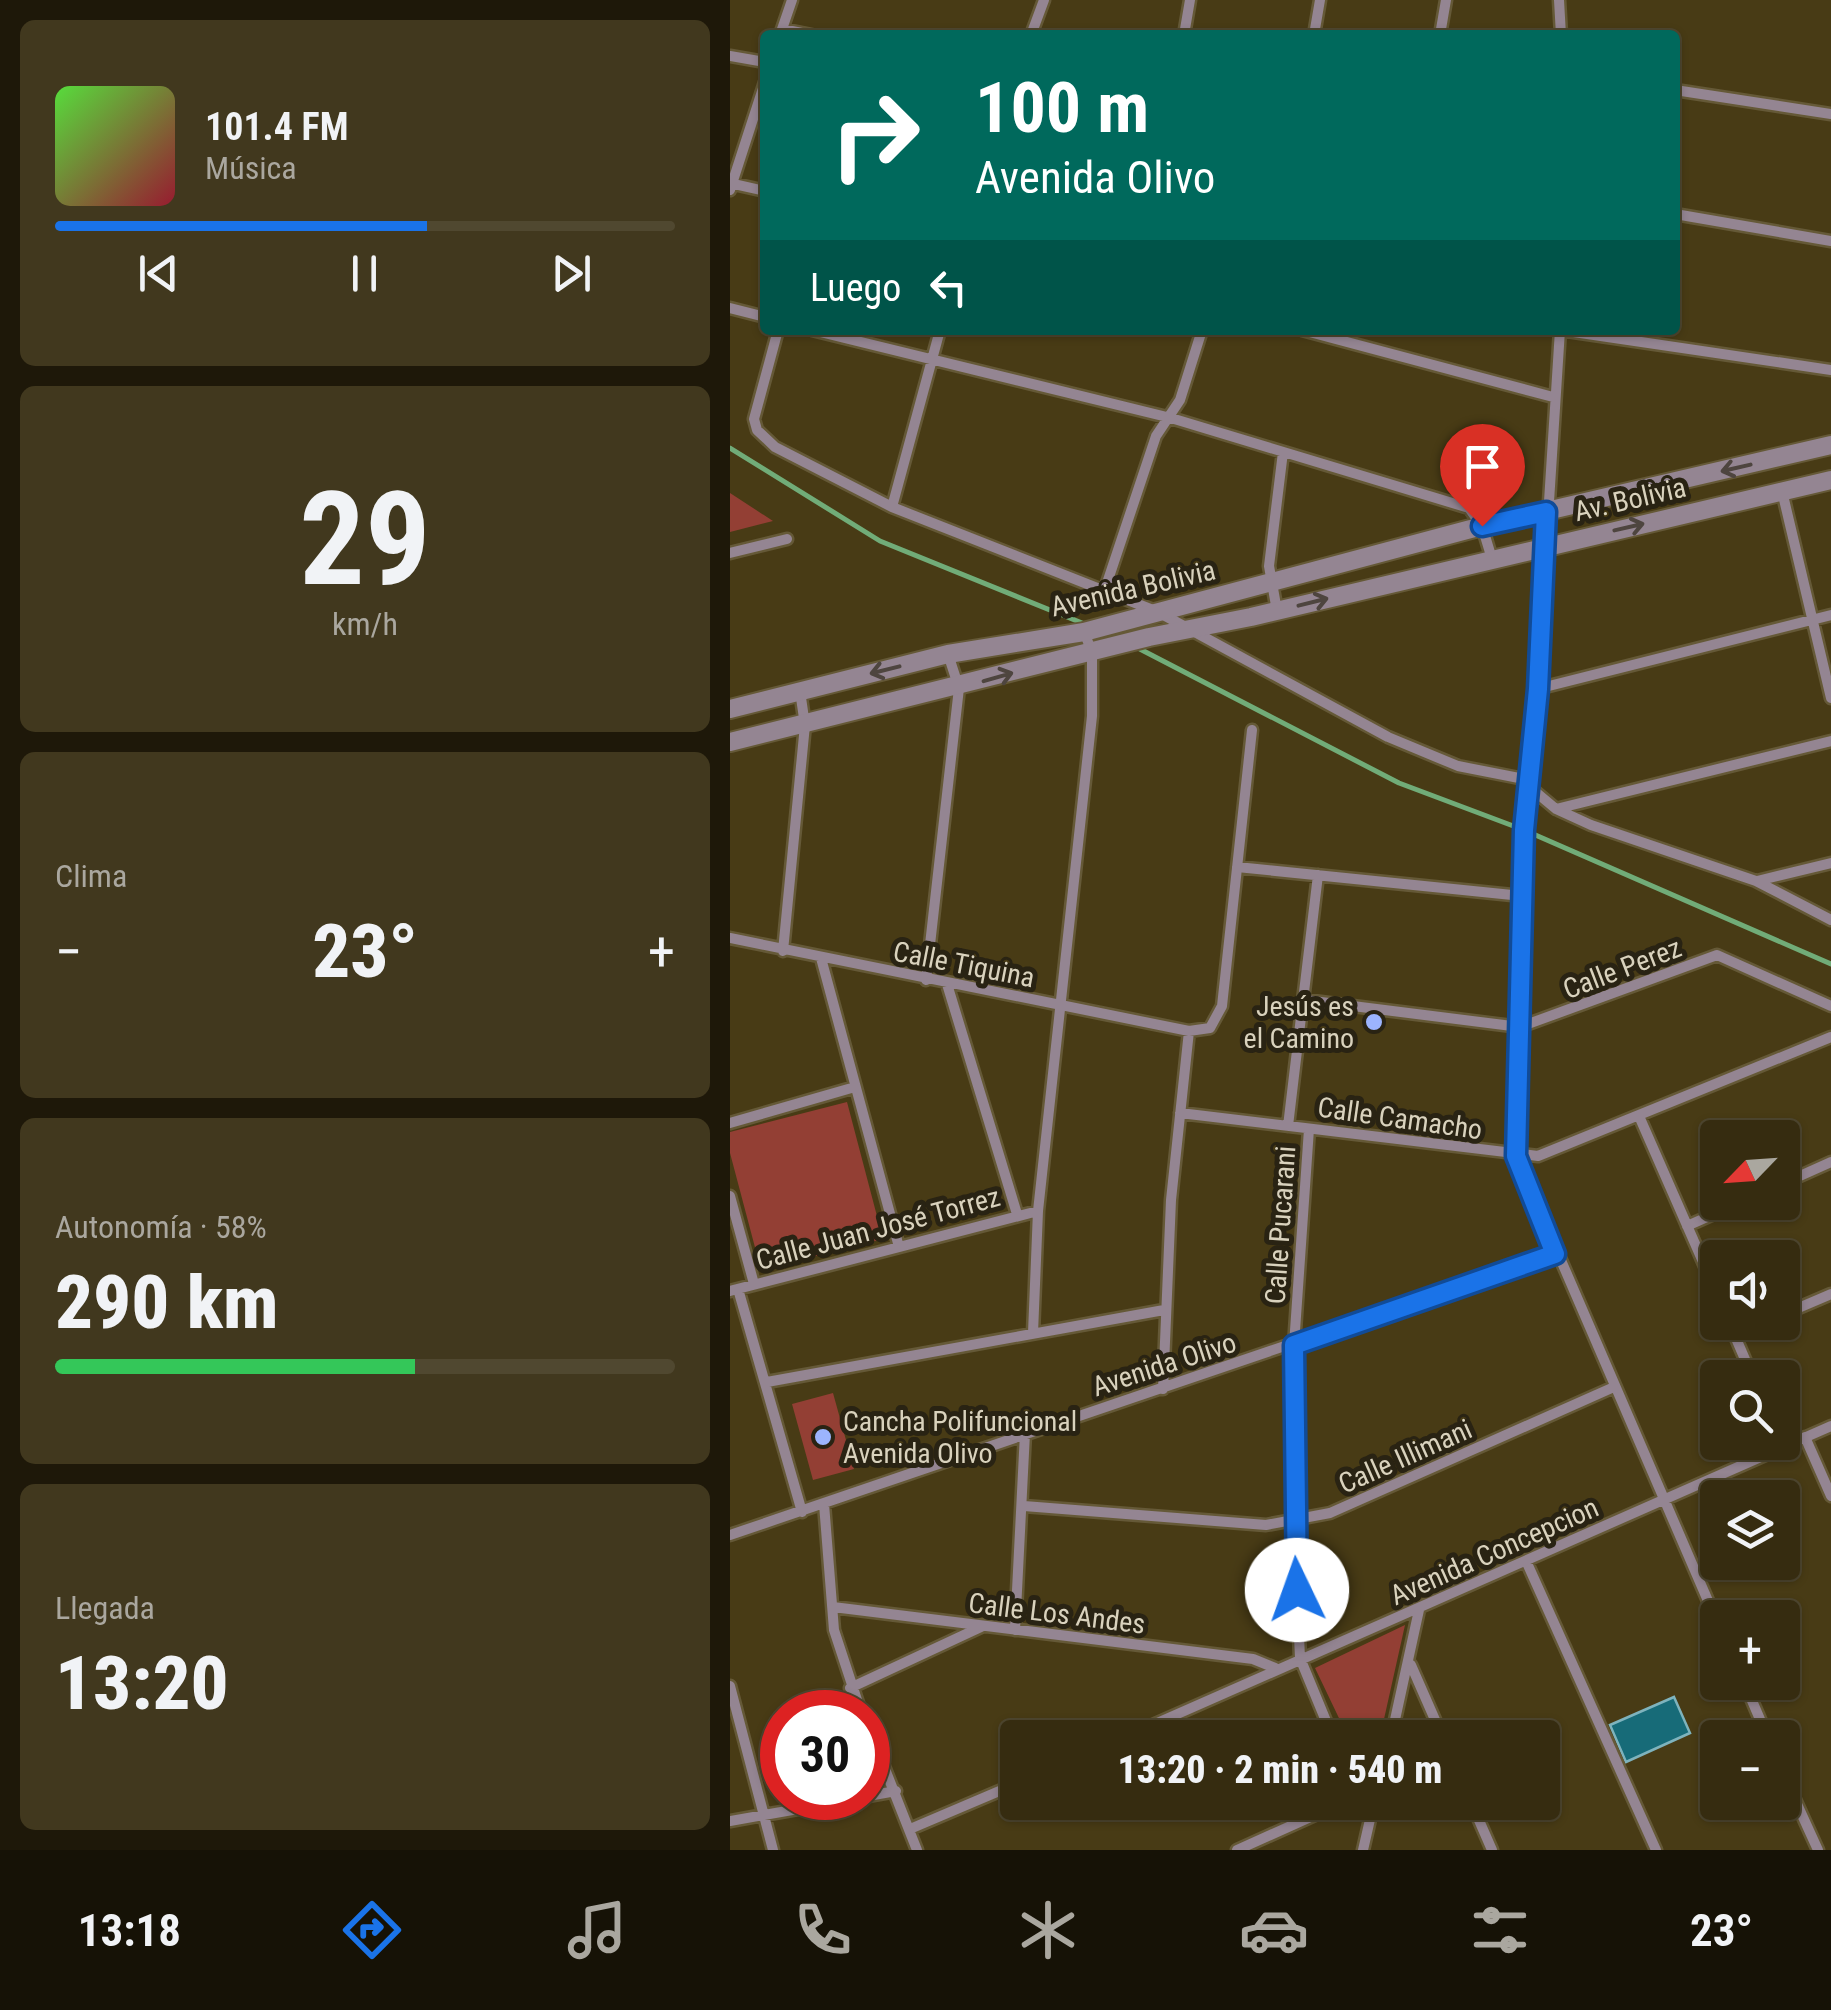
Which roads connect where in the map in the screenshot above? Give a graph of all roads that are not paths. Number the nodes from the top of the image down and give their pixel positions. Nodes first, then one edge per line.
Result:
1 (792, 0) edge
2 (1044, 0) edge
3 (1190, 0) edge
4 (1320, 0) edge
5 (1446, 0) edge
6 (1560, 0) edge
7 (782, 30) edge
8 (1033, 30) edge
9 (1185, 30) edge
10 (1315, 30) edge
11 (1441, 30) edge
12 (1561, 30) edge
13 (730, 56) edge
14 (760, 61) edge
15 (1680, 91) edge
16 (760, 97) edge
17 (1831, 114) edge
18 (731, 185) edge
19 (760, 190) edge
20 (1680, 215) edge
21 (1831, 241) edge
22 (730, 308) edge
23 (760, 316) edge
24 (777, 335) edge
25 (832, 335) edge
26 (939, 335) edge
27 (1200, 335) edge
28 (1321, 335) edge
29 (1559, 335) edge
30 (1594, 335) edge
31 (933, 361) junction
32 (1831, 370) edge
33 (1553, 397) junction
34 (1171, 418) junction
35 (1831, 446) edge
36 (1282, 452) junction
37 (1831, 480) edge
38 (1782, 491) junction
39 (892, 507) junction
40 (1546, 512) junction
41 (1482, 526) junction
42 (787, 539) dead end
43 (1546, 546) junction
44 (730, 552) edge
45 (1492, 559) junction
46 (1270, 583) junction
47 (1104, 592) junction
48 (1277, 610) junction
49 (1158, 612) junction
50 (1831, 615) edge
51 (1813, 620) junction
52 (1187, 628) junction
53 (1084, 632) junction
54 (1100, 650) junction
55 (948, 654) junction
56 (959, 688) junction
57 (1538, 689) junction
58 (800, 692) junction
59 (1831, 698) edge
60 (730, 709) edge
61 (805, 725) junction
62 (1252, 730) dead end
63 (1831, 741) edge
64 (730, 742) edge
65 (1526, 783) junction
66 (1556, 809) junction
67 (1831, 863) edge
68 (1236, 867) junction
69 (1318, 875) junction
70 (1756, 881) junction
71 (1522, 896) junction
72 (1831, 920) edge
73 (730, 938) edge
74 (783, 950) junction
75 (820, 958) junction
76 (926, 980) junction
77 (948, 984) junction
78 (1306, 1000) junction
79 (1062, 1006) junction
80 (1831, 1006) edge
81 (1520, 1028) junction
82 (1189, 1031) junction
83 (1831, 1036) edge
84 (856, 1087) junction
85 (1180, 1114) junction
86 (1640, 1116) junction
87 (730, 1123) edge
88 (1288, 1126) junction
89 (1309, 1129) junction
90 (1516, 1156) junction
91 (1831, 1162) edge
92 (1800, 1176) edge
93 (730, 1196) edge
94 (1038, 1211) junction
95 (1017, 1214) junction
96 (1700, 1220) edge
97 (1687, 1226) junction
98 (899, 1248) junction
99 (1555, 1254) junction
100 (1700, 1255) edge
101 (754, 1284) junction
102 (734, 1290) edge
103 (1831, 1294) edge
104 (1800, 1307) edge
105 (1164, 1310) junction
106 (1033, 1333) junction
107 (1294, 1345) junction
108 (766, 1382) junction
109 (1614, 1387) junction
110 (1163, 1389) junction
111 (1831, 1426) edge
112 (1025, 1433) junction
113 (1804, 1438) junction
114 (1800, 1439) edge
115 (1750, 1460) edge
116 (1831, 1496) edge
117 (1663, 1500) junction
118 (824, 1504) junction
119 (1024, 1506) junction
120 (802, 1512) junction
121 (1294, 1523) junction
122 (730, 1535) edge
123 (1527, 1563) junction
124 (1707, 1600) edge
125 (833, 1607) junction
126 (1419, 1610) junction
127 (982, 1627) junction
128 (1015, 1630) junction
129 (1300, 1658) junction
130 (1410, 1663) junction
131 (1274, 1668) junction
132 (730, 1686) edge
133 (850, 1688) joint
134 (1162, 1720) edge
135 (1326, 1720) edge
136 (1396, 1720) edge
137 (1434, 1720) edge
138 (890, 1777) edge
139 (896, 1791) junction
140 (1000, 1791) edge
141 (890, 1792) edge
142 (760, 1793) edge
143 (1800, 1810) edge
144 (760, 1815) edge
145 (767, 1820) edge
146 (1304, 1820) edge
147 (1369, 1820) edge
148 (1479, 1820) edge
149 (730, 1821) edge
150 (910, 1829) junction
151 (774, 1850) edge
152 (917, 1850) edge
153 (1237, 1850) edge
154 (1363, 1850) edge
155 (1492, 1850) edge
156 (1656, 1850) edge
157 (1818, 1850) edge

1 - 7 street
2 - 8 street
3 - 9 street
4 - 10 street
5 - 11 street
6 - 12 street
13 - 14 street
15 - 17 street
16 - 18 street
18 - 19 street
20 - 21 street
22 - 23 street
24 - 39 street
25 - 31 street
26 - 31 street
27 - 34 street
28 - 33 street
29 - 33 street
30 - 32 street
31 - 34 street
31 - 39 street
33 - 40 street
34 - 36 street
34 - 47 street
35 -> 40 street, Av. Bolivia
36 - 41 street
36 - 46 street
37 - 38 street, Av. Bolivia
43 -> 38 street, Av. Bolivia
38 - 51 street
39 - 47 street
40 - 41 street, Avenida Bolivia
40 - 43 street
41 - 45 street
41 - 46 street, Avenida Bolivia
42 - 44 street
43 - 45 street, Av. Bolivia
43 - 57 street
48 -> 45 street, Av. Bolivia
46 - 48 street
46 - 49 street, Avenida Bolivia
47 - 49 street
48 - 52 street, Av. Bolivia
49 - 52 street
49 - 53 street, Avenida Bolivia
50 - 51 street
51 - 57 street
51 - 59 street
52 - 54 street, Av. Bolivia
52 - 65 street
53 - 54 street
53 - 55 street, Avenida Bolivia
56 -> 54 street, Av. Bolivia
54 - 79 street
55 - 56 street
55 -> 58 street, Avenida Bolivia
56 - 61 street
56 - 76 street
57 - 65 street
58 - 60 street, Avenida Bolivia
58 - 61 street
61 - 64 street
61 - 74 street
62 - 68 street
63 - 66 street
65 - 66 street
65 - 71 street
66 - 70 street
67 - 70 street
68 - 69 street
68 - 82 street
69 - 71 street
69 - 78 street
70 - 72 street
71 - 81 street
73 - 74 street, Calle Tiquina
74 - 75 street, Calle Tiquina
75 - 76 street, Calle Tiquina
75 - 84 street
76 - 77 street, Calle Tiquina
77 - 79 street, Calle Tiquina
77 - 95 street
78 - 81 street, Calle Perez
78 - 88 street
79 - 82 street, Calle Tiquina
79 - 94 street
80 - 81 street, Calle Perez
81 - 90 street
82 - 85 street
83 - 86 street, Calle Camacho
84 - 87 street
84 - 98 street
85 - 88 street, Calle Camacho
85 - 105 street
86 - 90 street, Calle Camacho
86 - 97 street
88 - 89 street, Calle Camacho
89 - 90 street, Calle Camacho
89 - 107 street, Calle Pucarani
90 - 99 street
91 - 92 street
93 - 101 street
94 - 95 street, Calle Juan José Torrez
94 - 106 street
95 - 98 street, Calle Juan José Torrez
96 - 97 street
97 - 100 street
98 - 101 street, Calle Juan José Torrez
99 - 107 street, Avenida Olivo
99 - 109 street
101 - 102 street, Calle Juan José Torrez
102 - 108 street
103 - 104 street
105 - 106 street
105 - 110 street
106 - 108 street
107 - 110 street, Avenida Olivo
107 - 121 street, Calle Pucarani
108 - 120 street
109 - 117 street
109 - 121 street, Calle Illimani
110 - 112 street, Avenida Olivo
111 - 113 street, Avenida Concepcion
112 - 118 street, Avenida Olivo
112 - 119 street
113 - 114 street, Avenida Concepcion
113 - 116 street
115 - 117 street, Avenida Concepcion
117 - 123 street, Avenida Concepcion
117 - 124 street
118 - 120 street, Avenida Olivo
118 - 125 street
119 - 121 street, Calle Illimani
119 - 128 street
120 - 122 street, Avenida Olivo
121 - 129 street, Calle Pucarani
123 - 126 street, Avenida Concepcion
123 - 156 street
125 - 127 street, Calle Los Andes
125 - 133 street
126 - 129 street, Avenida Concepcion
126 - 130 street
127 - 128 street, Calle Los Andes
127 - 133 street
128 - 131 street, Calle Los Andes
129 - 131 street, Avenida Concepcion
129 - 135 street, Calle Pucarani
130 - 136 street
130 - 137 street
131 - 134 street, Avenida Concepcion
132 - 142 street
138 - 139 street
139 - 141 street
139 - 150 street
140 - 150 street
143 - 157 street
144 - 149 street
145 - 151 street
146 - 153 street
147 - 154 street
148 - 155 street
150 - 152 street

